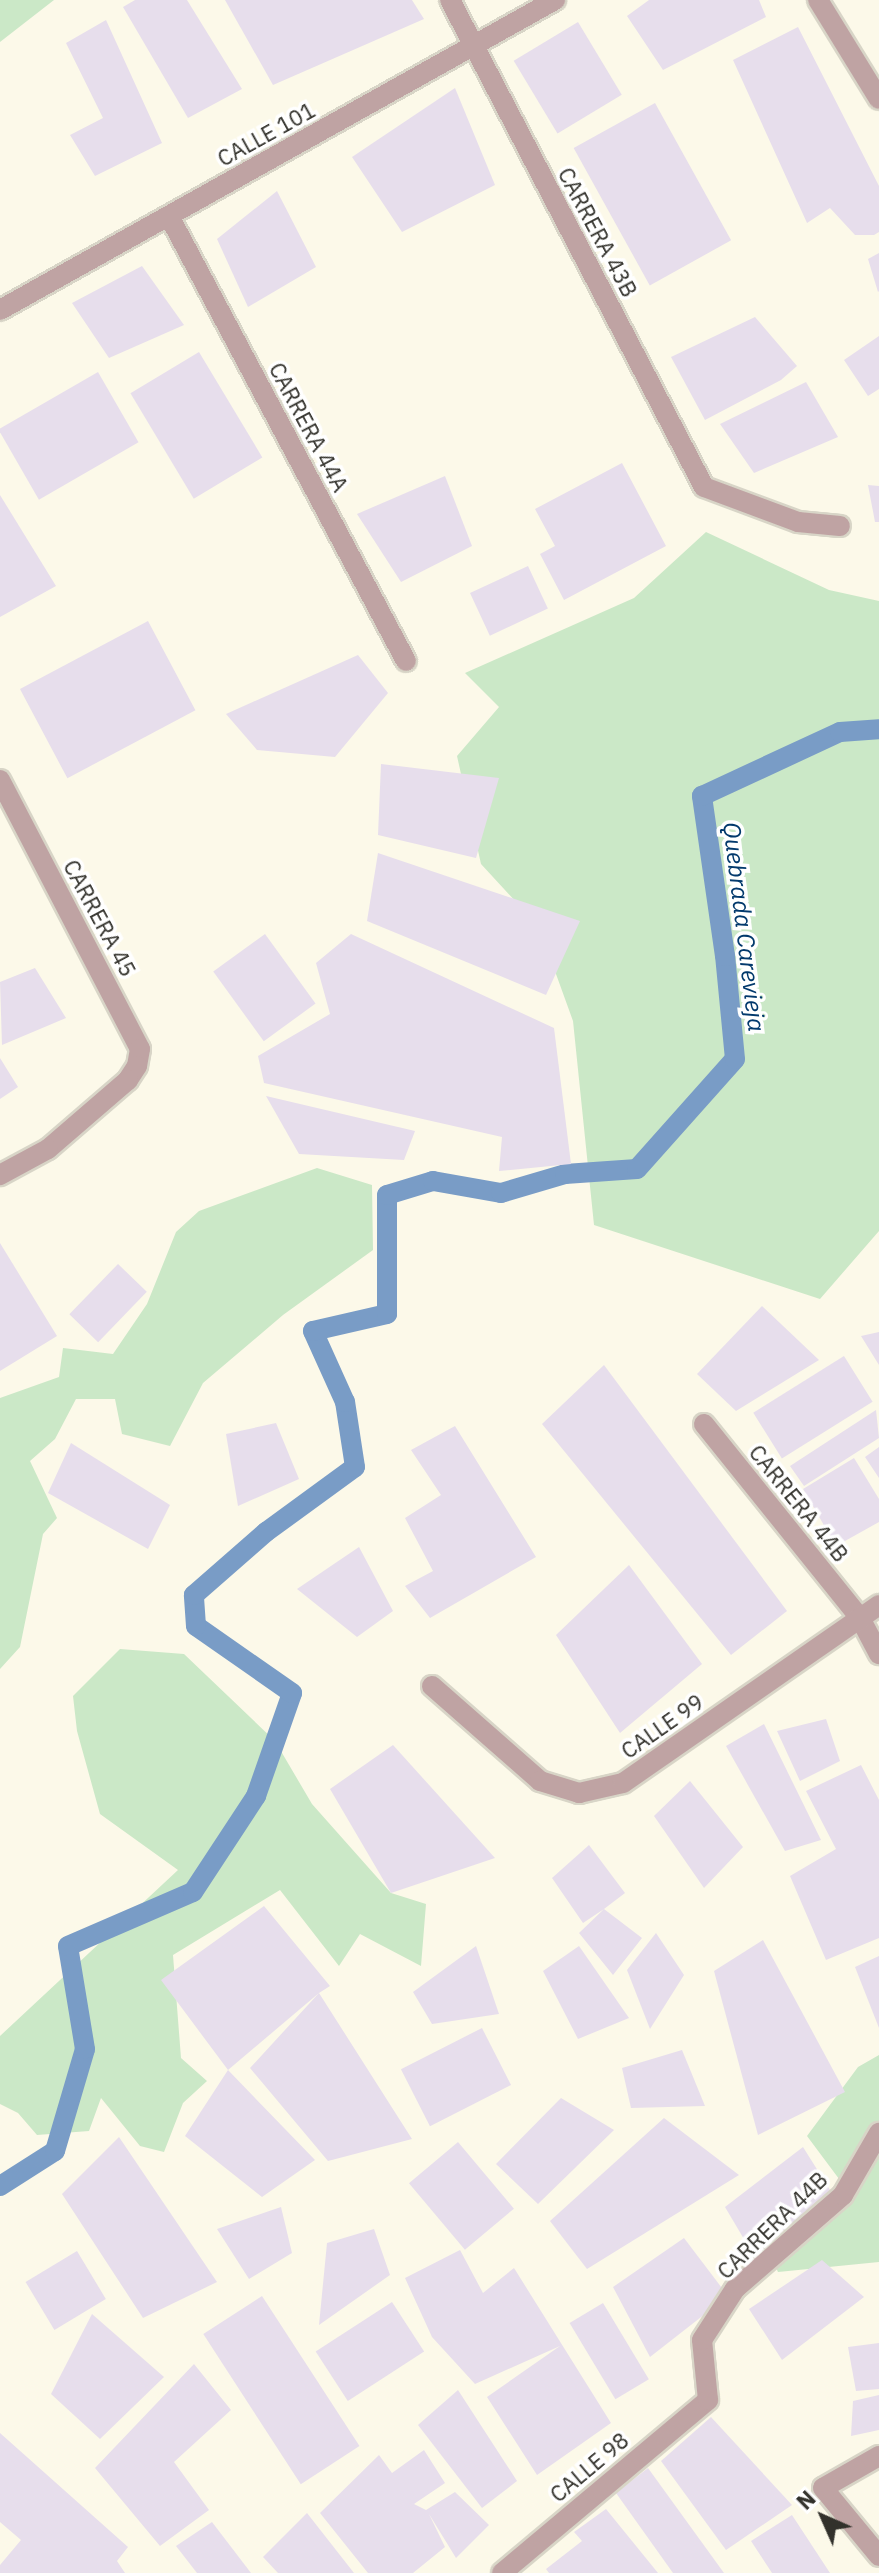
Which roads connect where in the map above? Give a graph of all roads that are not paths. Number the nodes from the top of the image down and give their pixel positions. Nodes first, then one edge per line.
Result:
1 (450, 0) edge
2 (555, 0) edge
3 (818, 0) edge
4 (474, 46) junction
5 (879, 99) edge
6 (169, 216) junction
7 (0, 310) edge
8 (840, 526) dead end
9 (406, 661) dead end
10 (0, 780) edge
11 (0, 1175) edge
12 (704, 1424) dead end
13 (879, 1605) edge
14 (860, 1618) junction
15 (879, 1654) edge
16 (432, 1686) dead end
17 (879, 2133) edge
18 (708, 2400) joint
19 (879, 2456) edge
20 (879, 2556) edge
21 (502, 2573) edge

1 - 4 street, CARRERA 43B
2 - 4 street, CALLE 101
3 - 5 street
4 - 6 street, CALLE 101
4 - 8 street, CARRERA 43B
6 - 7 street, CALLE 101
6 - 9 street, CARRERA 44A
10 - 11 street, CARRERA 45
12 - 14 street, CARRERA 44B
13 - 14 street, CALLE 99
14 - 15 street, CARRERA 44B
14 - 16 street, CALLE 99
17 - 18 street, CARRERA 44B
18 - 21 street, CALLE 98
19 - 20 street

